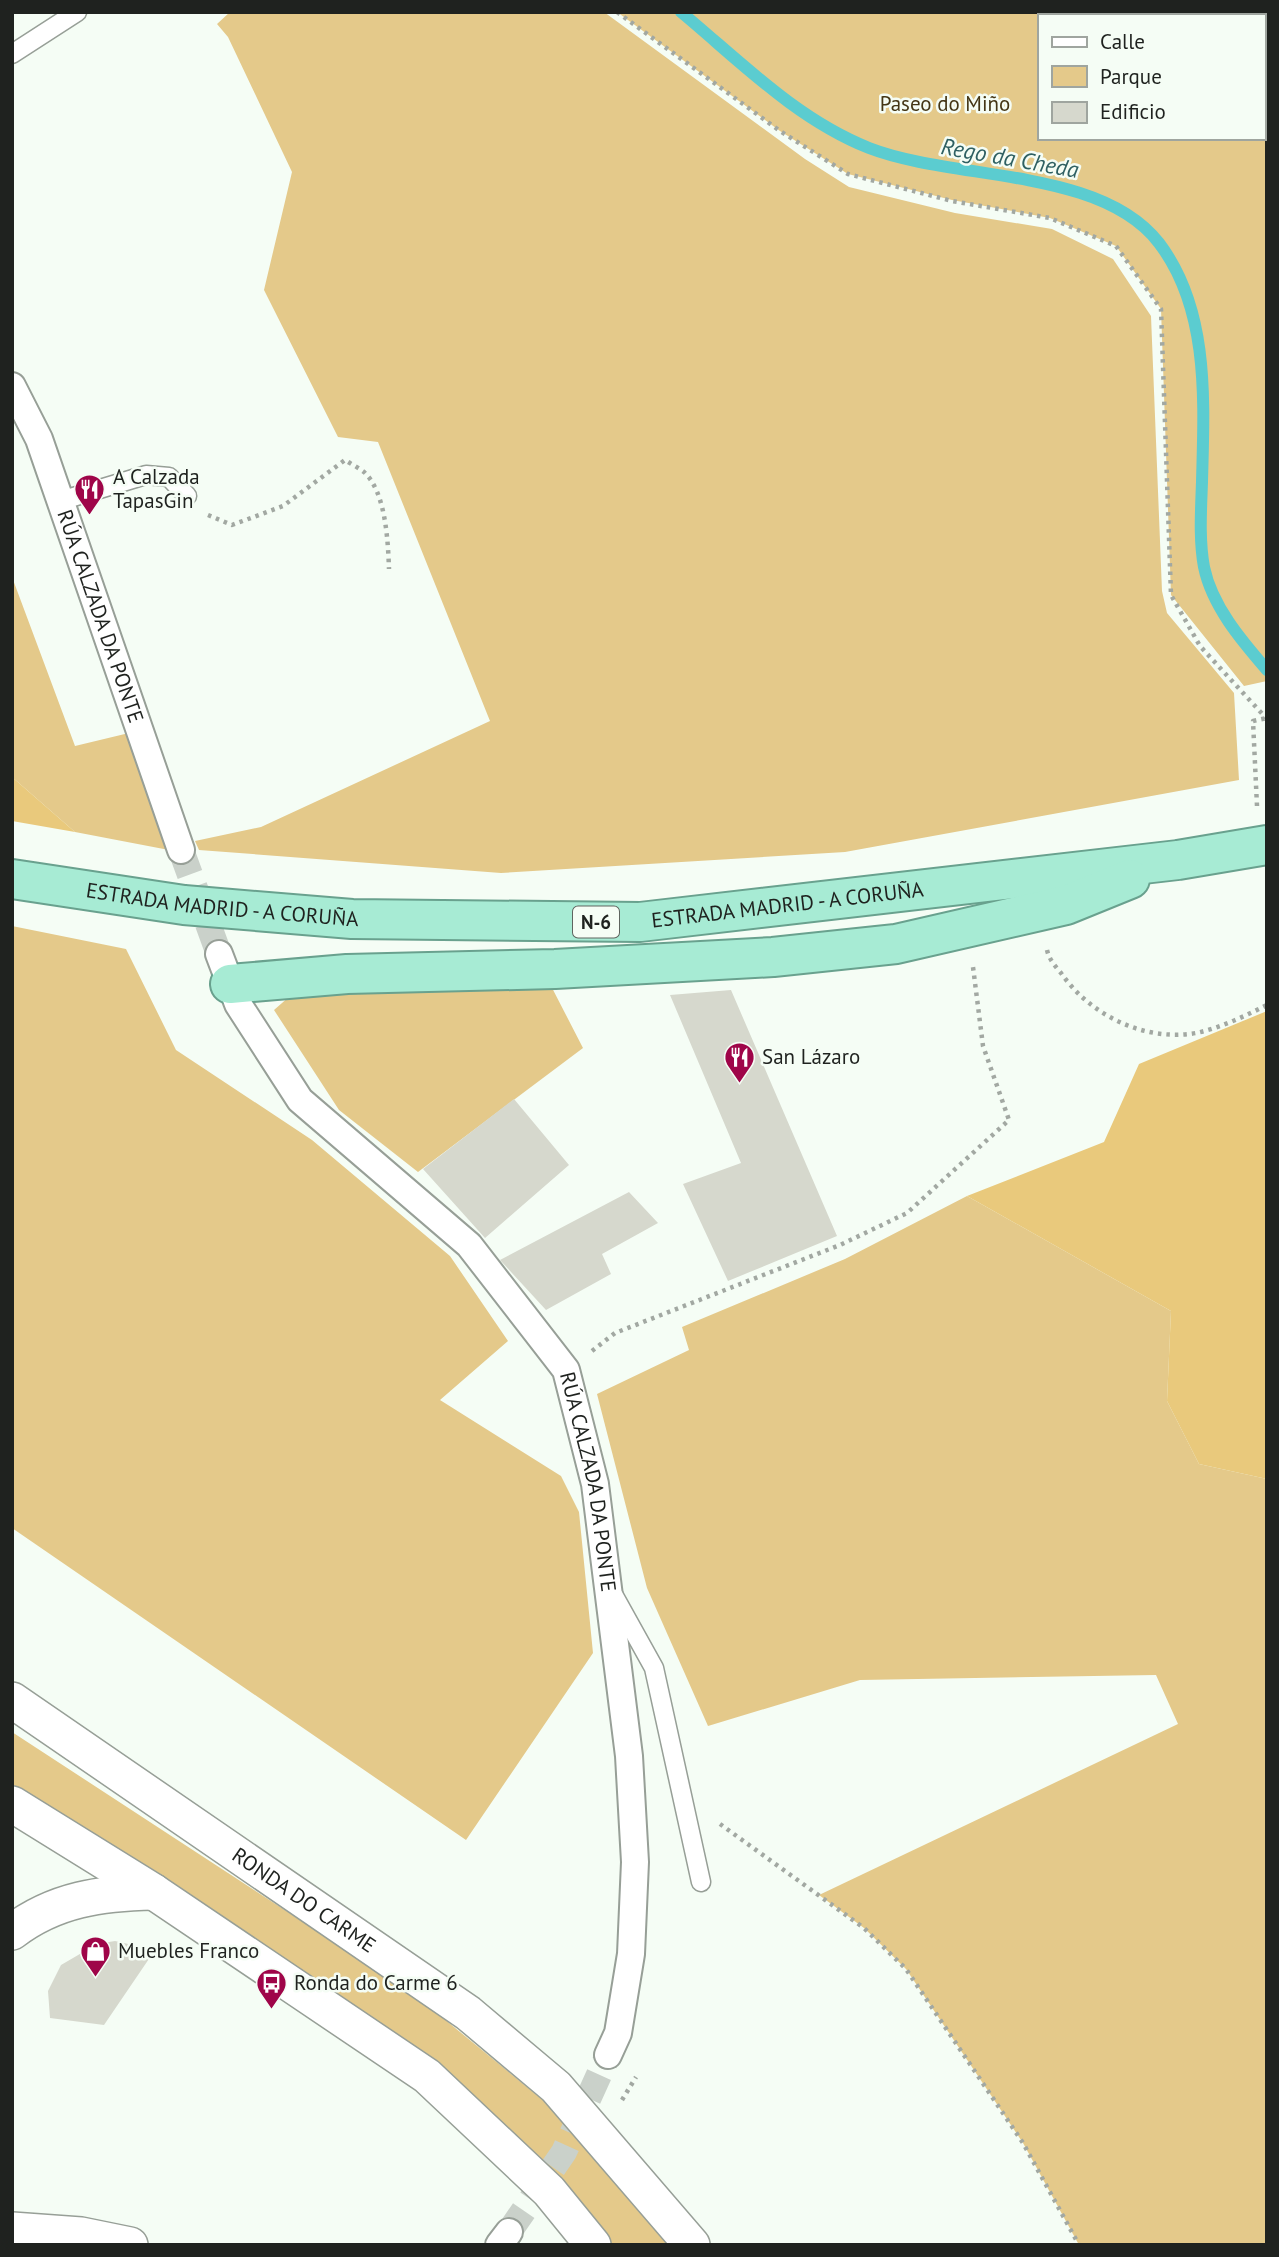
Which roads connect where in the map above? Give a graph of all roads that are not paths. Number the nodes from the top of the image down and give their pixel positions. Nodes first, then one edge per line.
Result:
1 (77, 12) edge
2 (12, 54) edge
3 (12, 386) edge
4 (187, 496) road end
5 (60, 502) junction
6 (1267, 845) edge
7 (181, 850) tunnel mouth
8 (1178, 860) junction
9 (12, 879) edge
10 (225, 969) joint
11 (611, 1590) junction
12 (12, 1700) edge
13 (12, 1804) edge
14 (701, 1882) dead end
15 (154, 1892) junction
16 (12, 1932) edge
17 (608, 2055) tunnel mouth
18 (12, 2230) edge
19 (130, 2245) edge
20 (593, 2245) edge
21 (692, 2245) edge

1 - 2 lane
3 - 5 street, RÚA CALZADA DA PONTE
4 - 5 lane
5 - 7 street, RÚA CALZADA DA PONTE
6 - 8 highway, ESTRADA MADRID - A CORUÑA / N-6
8 - 9 highway, ESTRADA MADRID - A CORUÑA / N-6
8 - 10 highway
10 - 11 street, RÚA CALZADA DA PONTE
11 - 14 lane
11 - 17 street, RÚA CALZADA DA PONTE
12 - 21 street, RONDA DO CARME
13 - 15 street
15 - 16 street
15 - 20 street
18 - 19 street

